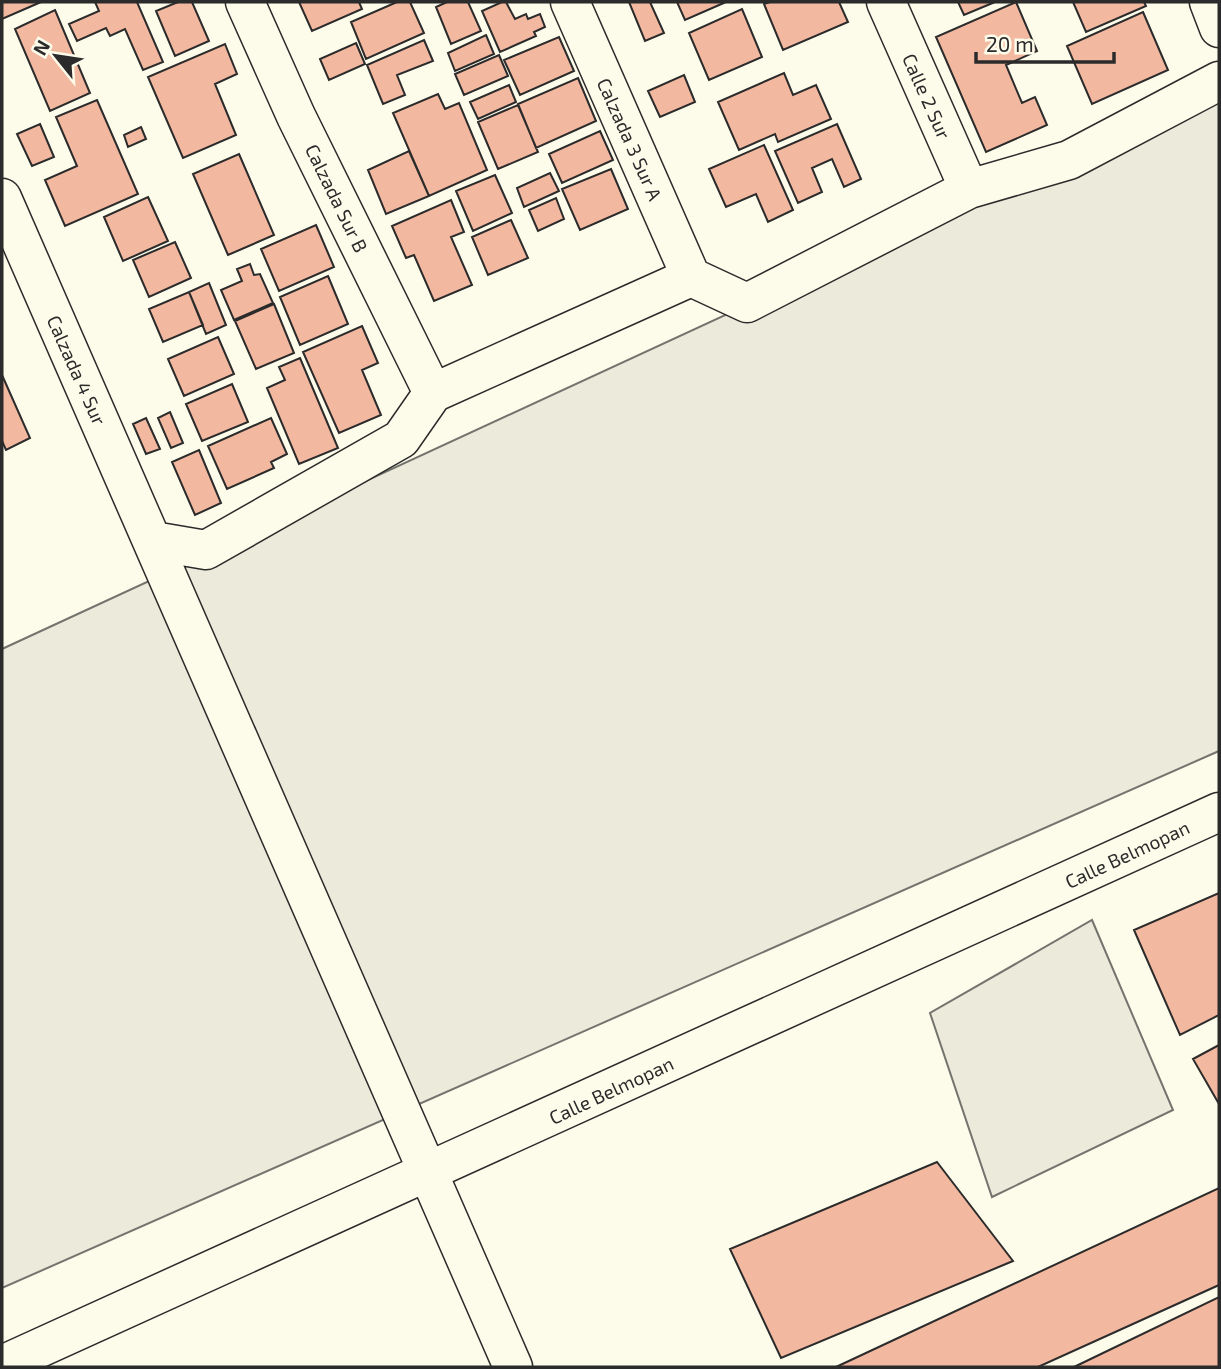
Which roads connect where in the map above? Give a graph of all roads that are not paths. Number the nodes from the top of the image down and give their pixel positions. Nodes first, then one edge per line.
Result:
1 (245, 2) edge
2 (570, 2) edge
3 (886, 2) edge
4 (1219, 80) edge
5 (969, 190) junction
6 (2, 198) edge
7 (691, 277) junction
8 (433, 393) junction
9 (153, 541) junction
10 (1219, 812) edge
11 (426, 1174) junction
12 (2, 1365) edge
13 (513, 1367) edge

1 - 8 street, Calzada Sur B
2 - 7 street, Calzada 3 Sur A
3 - 5 street, Calle 2 Sur
4 - 5 street
5 - 7 street
6 - 9 street, Calzada 4 Sur
7 - 8 street
8 - 9 street
9 - 11 street, Calzada 4 Sur
10 - 11 street, Calle Belmopan
11 - 12 street, Calle Belmopan
11 - 13 street, Calzada 4 Sur

